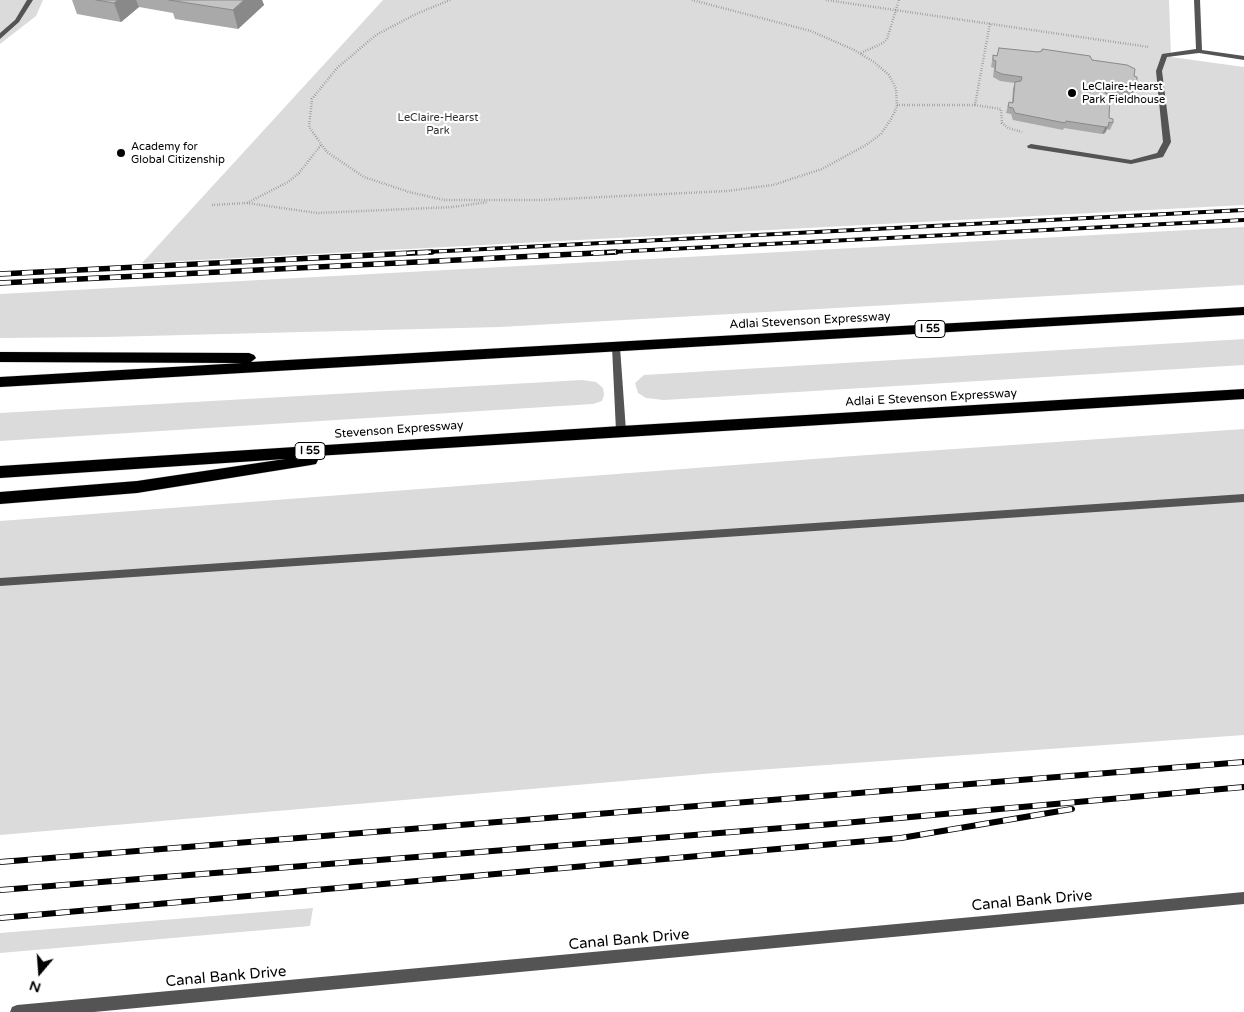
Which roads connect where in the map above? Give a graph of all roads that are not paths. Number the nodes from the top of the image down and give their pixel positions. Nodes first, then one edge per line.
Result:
1 (30, 0) edge
2 (1197, 0) edge
3 (0, 37) edge
4 (1199, 51) junction
5 (1244, 58) edge
6 (1031, 146) dead end
7 (1244, 312) edge
8 (616, 347) junction
9 (0, 357) edge
10 (378, 359) junction
11 (0, 382) edge
12 (1244, 394) edge
13 (621, 431) junction
14 (407, 445) junction
15 (0, 472) edge
16 (0, 498) edge
17 (1244, 498) edge
18 (0, 582) edge
19 (1244, 898) edge
20 (17, 1012) edge

1 - 3 street
2 - 4 street
4 - 5 street
4 - 6 street
7 - 8 highway, Adlai Stevenson Expressway / I 55
8 - 10 highway, Adlai Stevenson Expressway / I 55
8 - 13 street
9 - 10 highway
10 - 11 highway, I 55
12 - 13 highway, Adlai E Stevenson Expressway / I 55
13 - 14 highway, Stevenson Expressway / I 55
14 - 15 highway, Stevenson Expressway / I 55
14 - 16 highway
17 - 18 street
19 - 20 street, Canal Bank Drive

